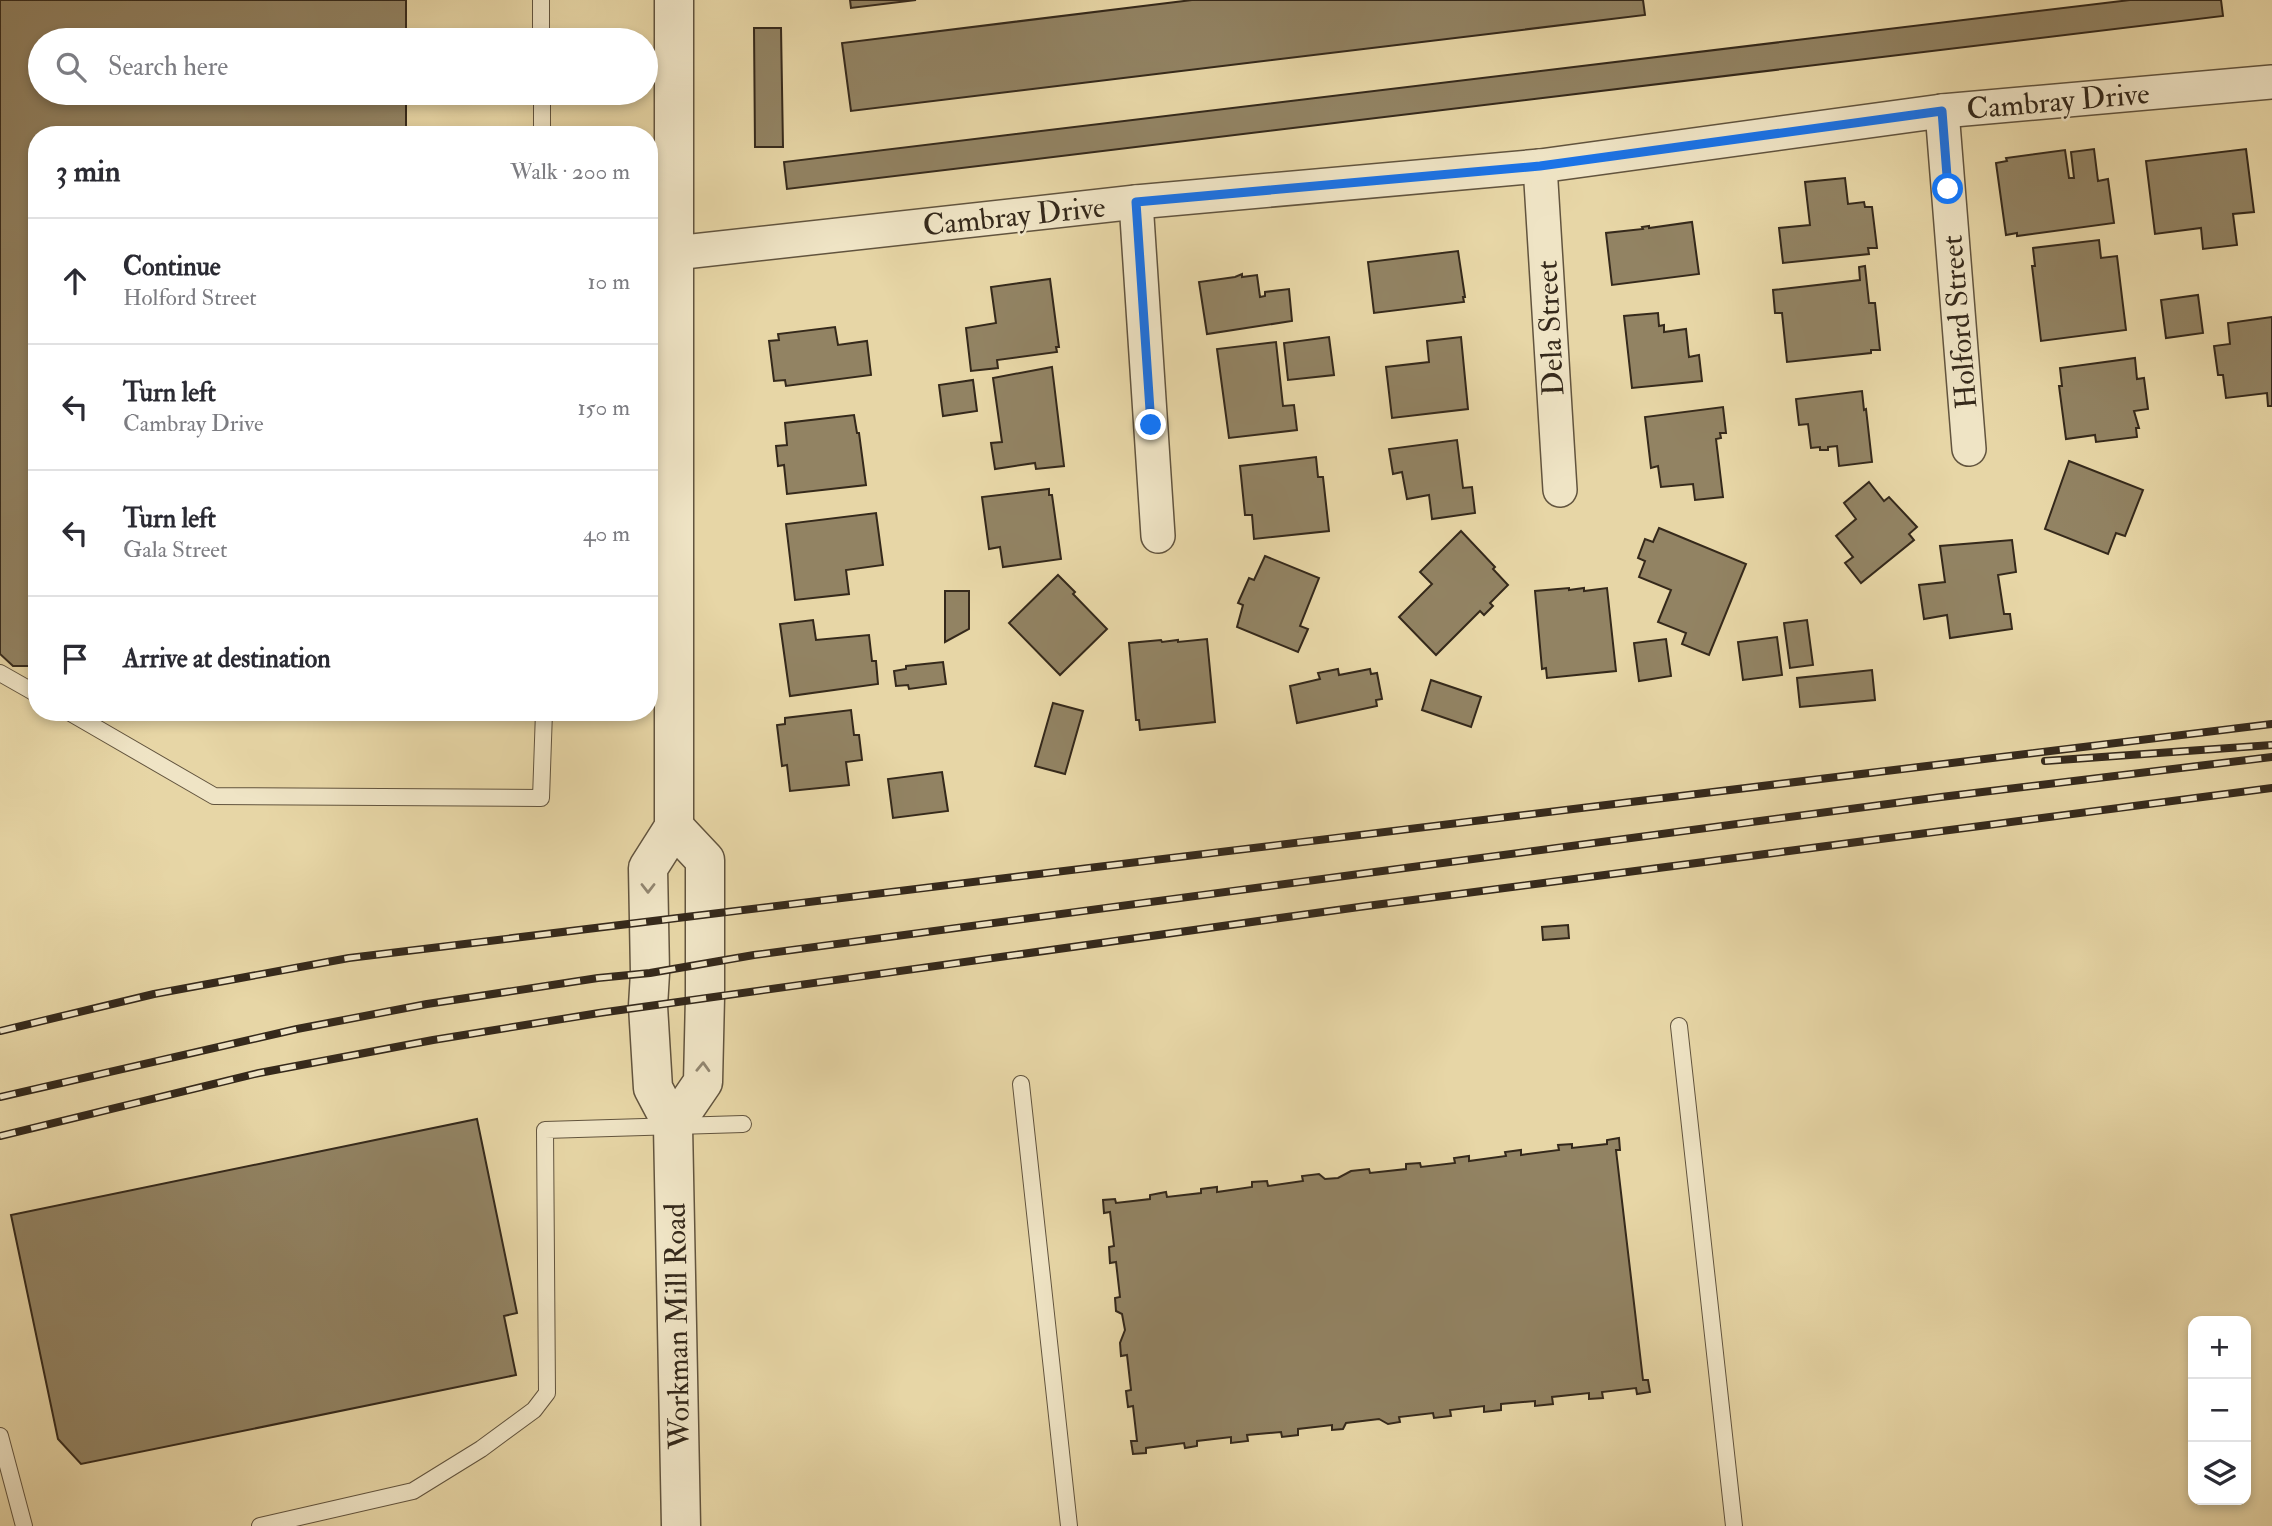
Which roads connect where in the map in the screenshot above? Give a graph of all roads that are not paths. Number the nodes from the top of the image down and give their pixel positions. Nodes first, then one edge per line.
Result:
1 (541, 0) edge
2 (674, 0) edge
3 (541, 28) edge
4 (2272, 82) edge
5 (542, 105) edge
6 (1942, 111) junction
7 (542, 126) edge
8 (1540, 166) junction
9 (1136, 202) junction
10 (675, 253) junction
11 (1969, 449) dead end
12 (1560, 491) dead end
13 (1158, 536) dead end
14 (0, 673) edge
15 (28, 689) edge
16 (85, 721) edge
17 (544, 721) edge
18 (674, 827) junction
19 (1679, 1026) dead end
20 (1021, 1084) dead end
21 (743, 1124) dead end
22 (673, 1126) junction
23 (0, 1436) edge
24 (24, 1526) edge
25 (260, 1526) edge
26 (681, 1526) edge
27 (1069, 1526) edge
28 (1734, 1526) edge

1 - 3 lane
2 - 10 street
4 - 6 street, Cambray Drive
5 - 7 lane
6 - 8 street, Cambray Drive
6 - 11 street, Holford Street
8 - 9 street, Cambray Drive
8 - 12 street, Dela Street
9 - 10 street, Cambray Drive
9 - 13 street
10 - 18 street
14 - 15 lane
16 - 17 lane
18 -> 22 street, Workman Mill Road
22 -> 18 street
19 - 28 lane
20 - 27 lane
21 - 22 lane
22 - 25 lane
22 - 26 street, Workman Mill Road
23 - 24 lane

